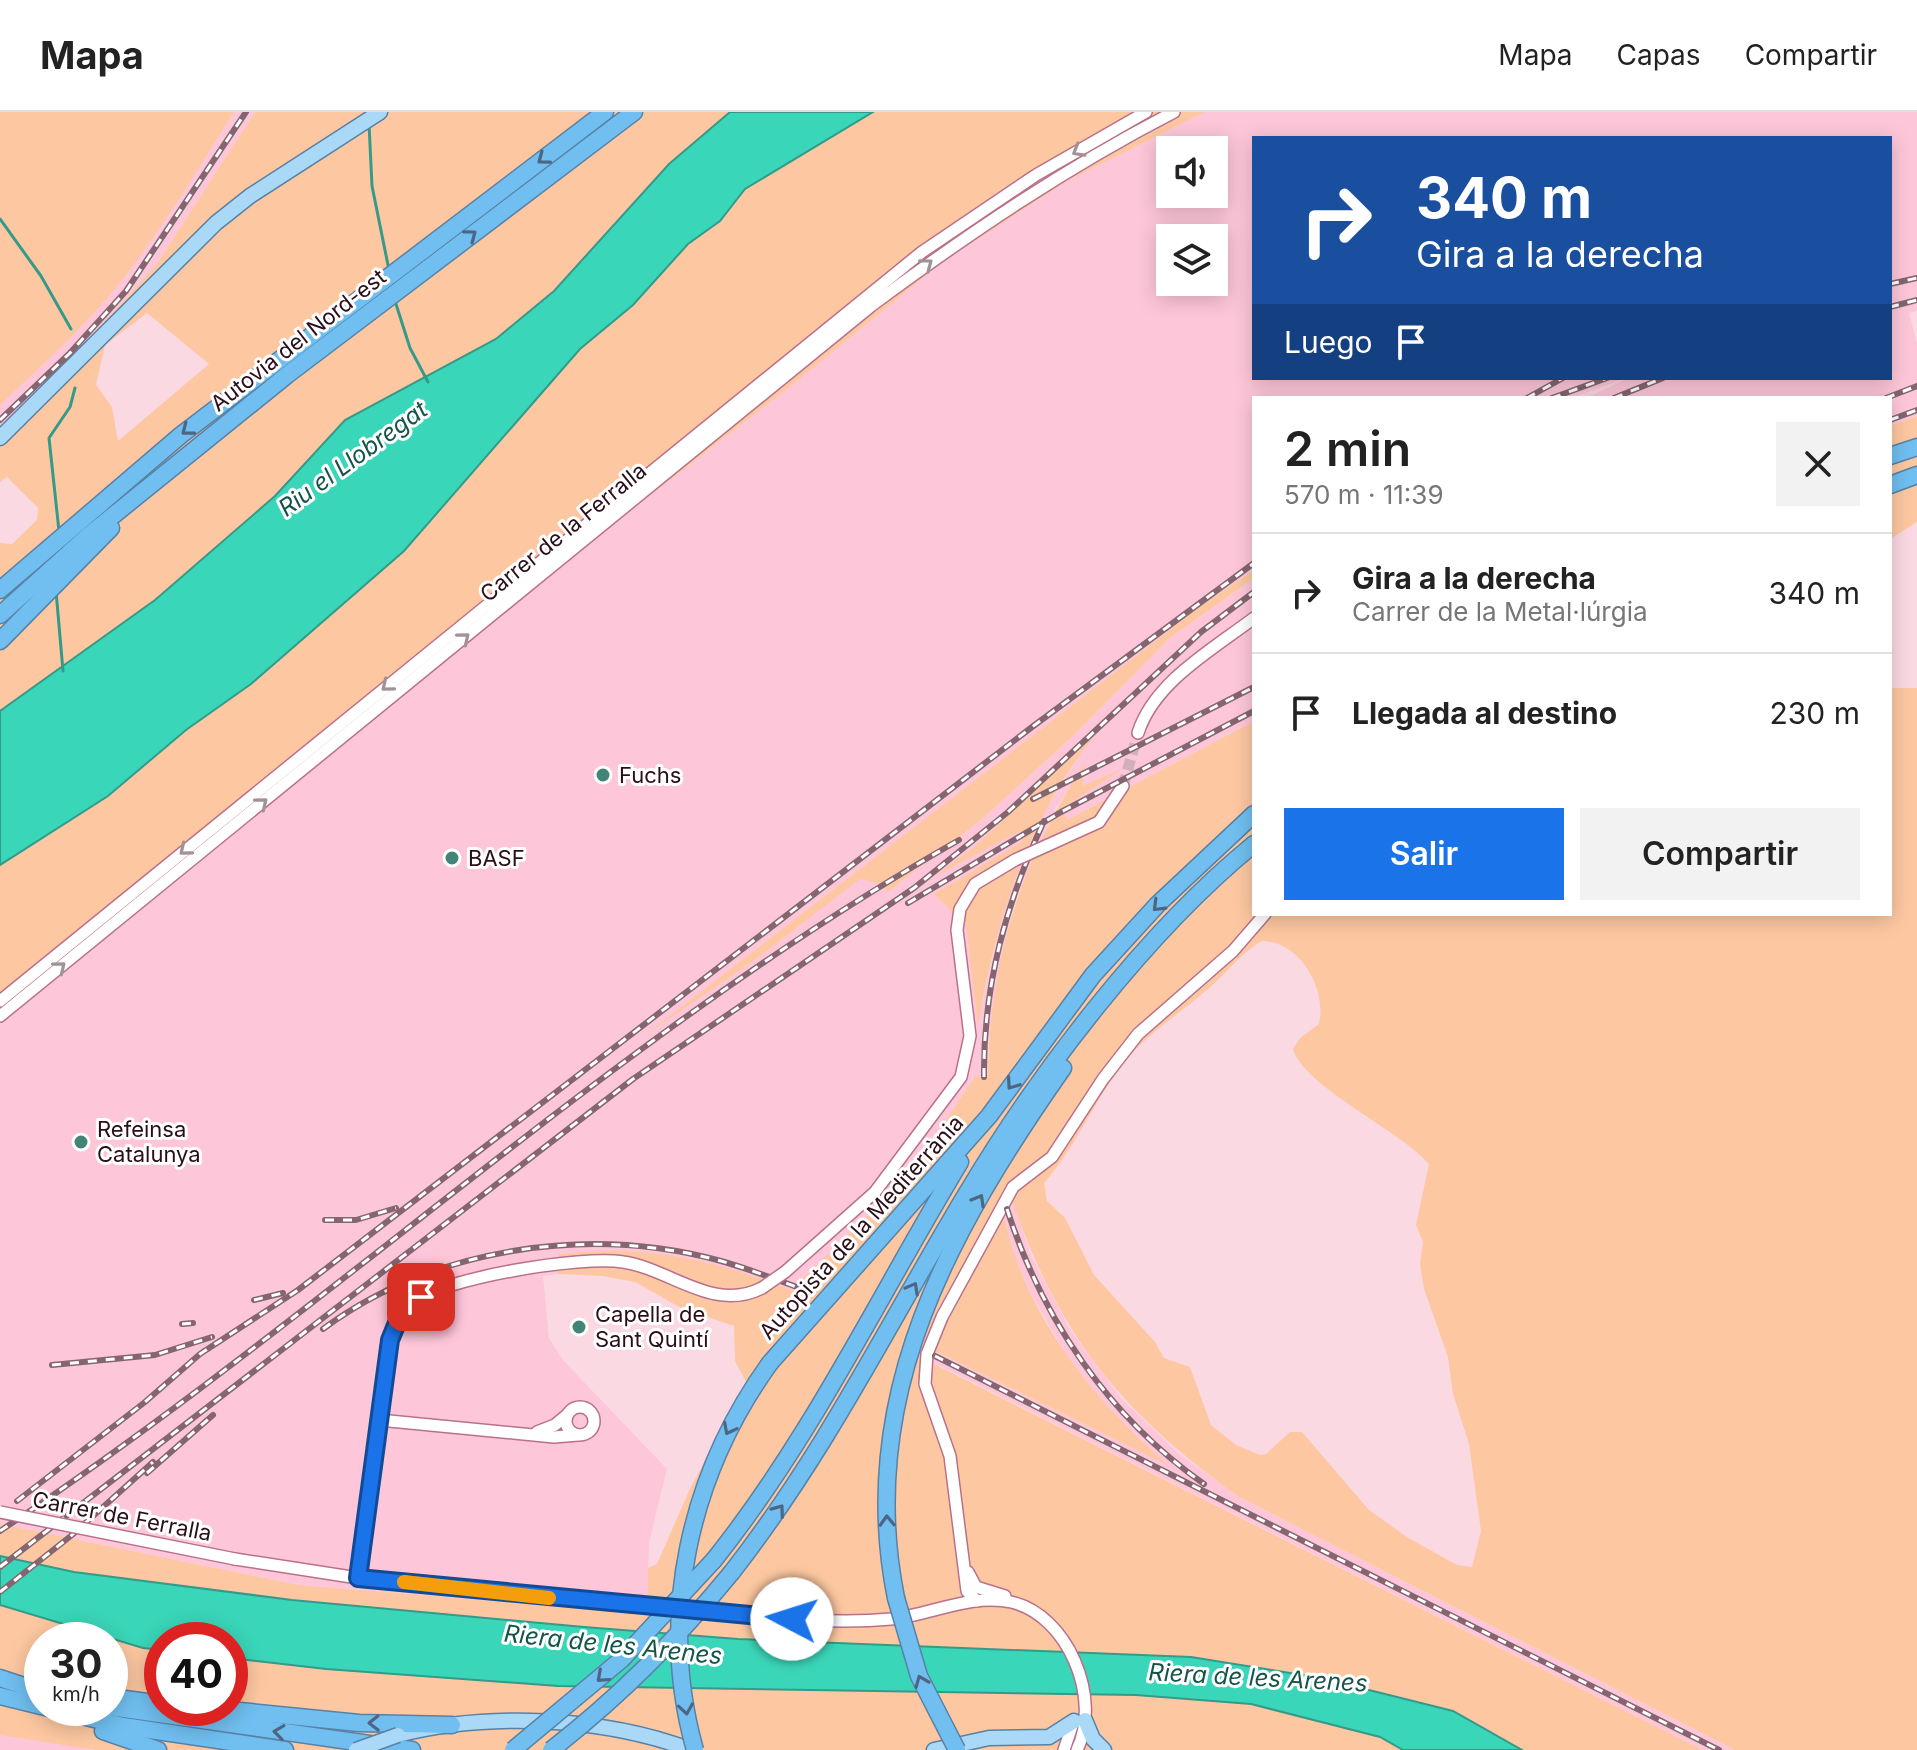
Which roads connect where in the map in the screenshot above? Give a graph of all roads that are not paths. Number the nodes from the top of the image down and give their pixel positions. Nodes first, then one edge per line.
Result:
1 (605, 112) edge
2 (634, 112) edge
3 (1146, 112) edge
4 (1174, 112) edge
5 (379, 113) edge
6 (0, 438) edge
7 (1917, 447) edge
8 (1892, 455) edge
9 (163, 475) junction
10 (1917, 475) edge
11 (1892, 484) edge
12 (41, 545) junction
13 (0, 576) edge
14 (0, 590) edge
15 (0, 615) edge
16 (1252, 620) edge
17 (0, 641) edge
18 (1138, 733) tunnel mouth
19 (1123, 786) tunnel mouth
20 (1252, 816) edge
21 (1252, 846) edge
22 (1252, 858) edge
23 (1263, 916) edge
24 (0, 1001) edge
25 (0, 1016) edge
26 (989, 1116) junction
27 (567, 1415) junction
28 (379, 1420) junction
29 (532, 1433) junction
30 (578, 1435) junction
31 (0, 1512) edge
32 (965, 1564) junction
33 (358, 1578) junction
34 (965, 1582) junction
35 (977, 1601) junction
36 (1029, 1608) junction
37 (931, 1612) junction
38 (0, 1678) edge
39 (24, 1688) edge
40 (24, 1695) edge
41 (0, 1696) edge
42 (128, 1710) edge
43 (248, 1712) edge
44 (1078, 1719) junction
45 (452, 1725) junction
46 (92, 1726) edge
47 (128, 1726) edge
48 (158, 1750) edge
49 (285, 1750) edge
50 (356, 1750) edge
51 (412, 1750) edge
52 (513, 1750) edge
53 (551, 1750) edge
54 (693, 1750) edge
55 (934, 1750) edge
56 (957, 1750) edge
57 (1064, 1750) edge
58 (1077, 1750) edge
59 (1104, 1750) edge

1 -> 12 highway, Autovia del Nord-est
9 -> 2 highway, Autovia del Nord-est
3 -> 24 street, Carrer de la Ferralla
25 -> 4 street, Carrer de la Ferralla
5 - 6 main road
7 - 8 highway
9 - 15 highway, Autovia del Nord-est
9 - 17 highway
10 - 11 highway
12 - 13 highway
12 - 14 highway
16 - 18 street
19 - 28 street, bridge
20 -> 26 highway, Autopista de la Mediterrània
53 -> 21 highway, bridge
56 -> 22 highway, bridge
23 - 32 street
26 -> 52 highway, bridge
26 -> 54 highway, Autopista de la Mediterrània, bridge
27 - 29 street
27 - 30 street
27 - 30 street
28 - 29 street
28 - 33 street
29 - 30 street
31 - 33 street, Carrer de Ferralla, bridge
32 - 34 street
32 - 36 street
33 - 37 street
34 - 35 street
34 - 37 street
35 - 36 street
35 - 37 street
36 - 44 street
38 - 39 highway
40 - 41 highway
51 -> 42 highway
45 -> 43 highway
44 - 55 main road
44 - 57 street
44 - 58 street
44 - 59 main road
45 - 50 main road, bridge
45 - 54 main road
46 - 48 highway
47 - 49 highway

